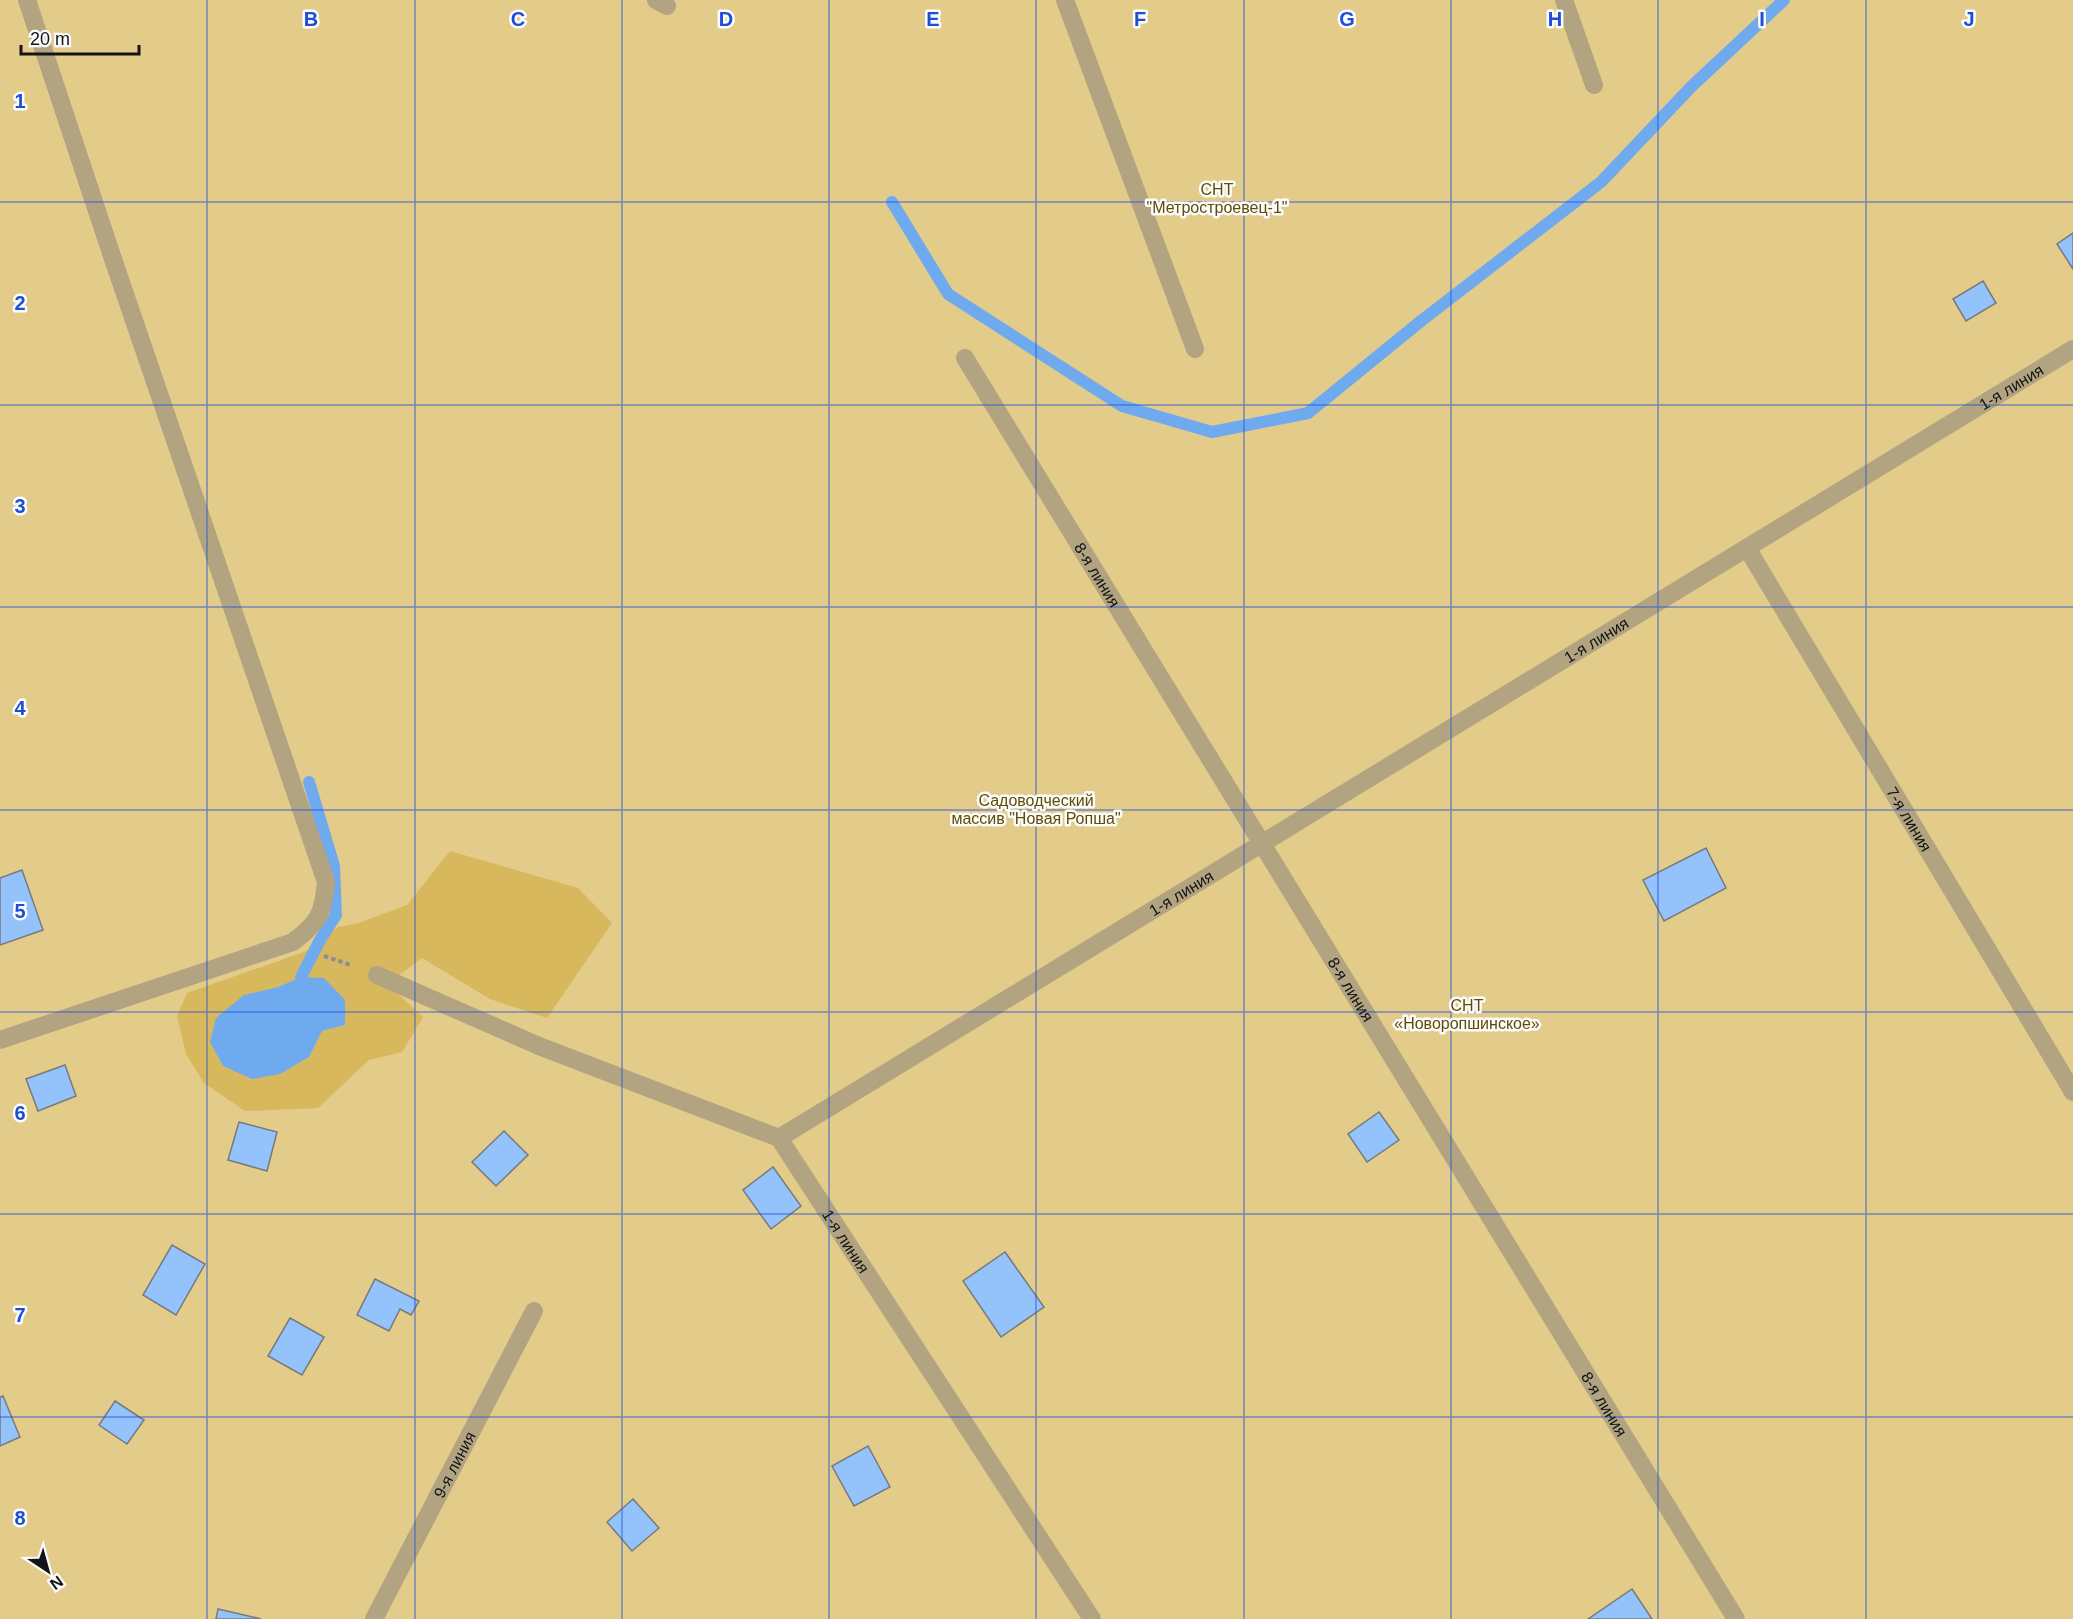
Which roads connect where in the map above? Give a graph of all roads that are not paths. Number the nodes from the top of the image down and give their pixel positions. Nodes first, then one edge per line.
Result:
1 (27, 0) edge
2 (1065, 0) edge
3 (1564, 0) edge
4 (1594, 85) dead end
5 (1195, 349) dead end
6 (2073, 349) edge
7 (965, 358) dead end
8 (1747, 548) junction
9 (1263, 844) junction
10 (377, 975) road end
11 (0, 1040) edge
12 (2073, 1092) edge
13 (779, 1138) junction
14 (534, 1311) dead end
15 (374, 1619) edge
16 (1092, 1619) edge
17 (1736, 1619) edge

1 - 11 street
2 - 5 street
3 - 4 street
6 - 8 street, 1-я линия
7 - 9 street, 8-я линия
8 - 9 street, 1-я линия
8 - 12 street, 7-я линия
9 - 13 street, 1-я линия
9 - 17 street, 8-я линия
10 - 13 street
13 - 16 street, 1-я линия
14 - 15 street, 9-я линия

